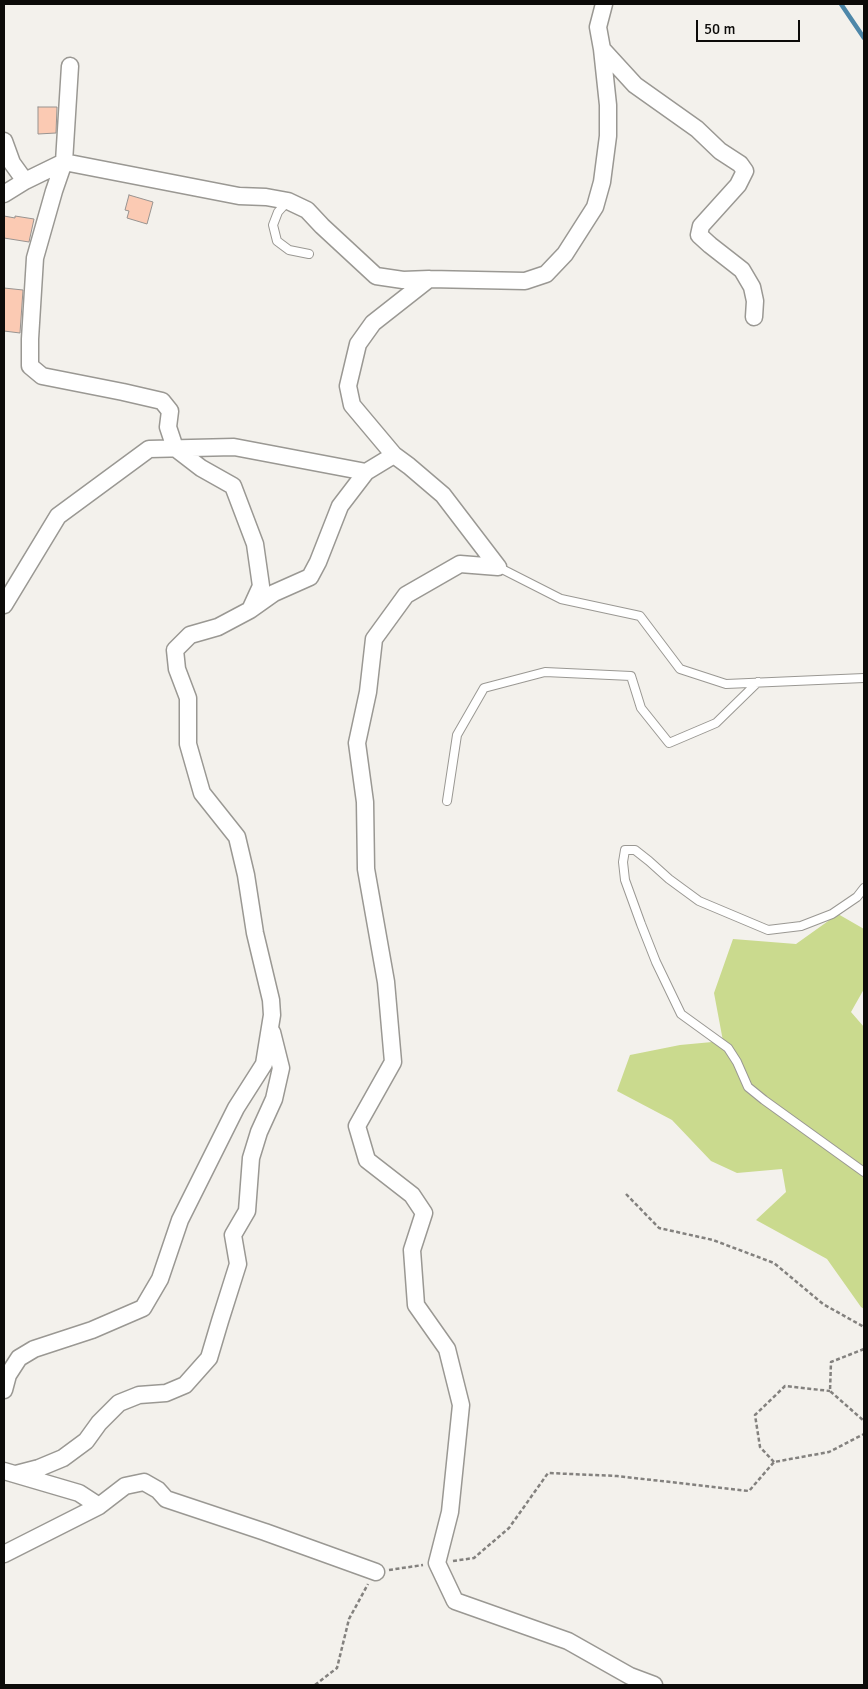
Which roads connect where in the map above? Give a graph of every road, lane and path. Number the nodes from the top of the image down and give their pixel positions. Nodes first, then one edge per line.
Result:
1 (604, 5) edge
2 (602, 49) junction
3 (70, 66) dead end
4 (4, 141) edge
5 (64, 162) junction
6 (25, 181) junction
7 (4, 194) edge
8 (288, 201) junction
9 (309, 254) dead end
10 (429, 279) junction
11 (754, 317) dead end
12 (175, 448) junction
13 (394, 455) junction
14 (366, 472) junction
15 (498, 567) junction
16 (4, 605) edge
17 (250, 610) junction
18 (864, 678) edge
19 (758, 682) junction
20 (448, 801) dead end
21 (864, 888) edge
22 (270, 1027) junction
23 (864, 1172) edge
24 (626, 1194) dead end
25 (864, 1327) edge
26 (864, 1349) edge
27 (4, 1390) edge
28 (830, 1392) junction
29 (864, 1421) edge
30 (864, 1434) edge
31 (774, 1462) junction
32 (10, 1473) edge
33 (98, 1506) junction
34 (4, 1554) edge
35 (436, 1563) junction
36 (376, 1572) junction
37 (315, 1685) edge
38 (654, 1685) edge

1 - 2 street
2 - 10 street
2 - 11 street
3 - 5 street
4 - 6 street
5 - 6 street
5 - 8 street
5 - 12 street
6 - 7 street
8 - 9 lane
8 - 10 street
10 - 13 street
12 - 14 street
12 - 16 street
12 - 17 street
13 - 14 street
13 - 15 street
14 - 17 street
15 - 19 lane
15 - 35 street
17 - 22 street
18 - 19 lane
19 - 20 lane
21 - 23 lane
22 - 27 street
22 - 32 street
24 - 25 path
26 - 28 path
28 - 29 path
28 - 31 path
30 - 31 path
31 - 35 path
32 - 33 street
33 - 34 street
33 - 36 street
35 - 36 path
35 - 38 street
36 - 37 path

